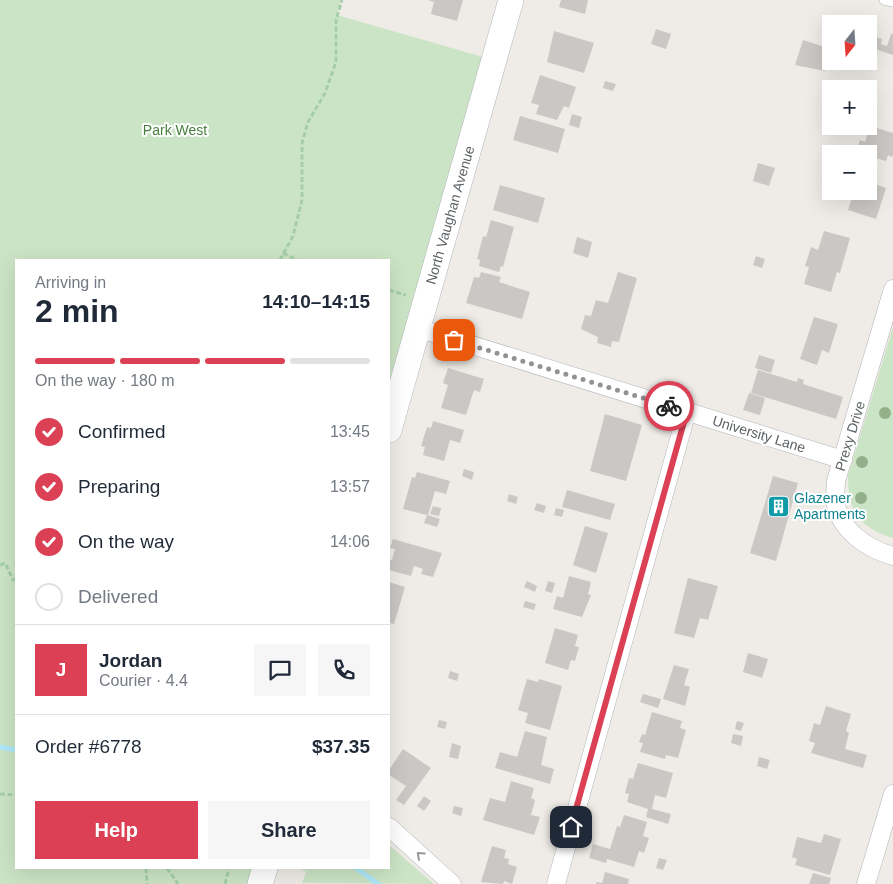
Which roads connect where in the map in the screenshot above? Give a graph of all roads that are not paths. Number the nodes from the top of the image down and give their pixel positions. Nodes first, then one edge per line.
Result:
1 (511, 0) edge
2 (884, 0) edge
3 (893, 2) edge
4 (893, 290) edge
5 (418, 328) junction
6 (687, 411) junction
7 (390, 426) edge
8 (843, 460) junction
9 (893, 556) edge
10 (893, 794) edge
11 (390, 828) edge
12 (264, 869) edge
13 (260, 884) edge
14 (452, 884) edge
15 (556, 884) edge
16 (866, 884) edge

1 - 5 street, North Vaughan Avenue
2 - 3 lane
4 - 8 street, Prexy Drive
5 - 6 street, University Lane
5 - 7 street, North Vaughan Avenue
6 - 8 street, University Lane
6 - 15 street
8 - 9 street, Prexy Drive
10 - 16 street
14 -> 11 street
12 - 13 street

